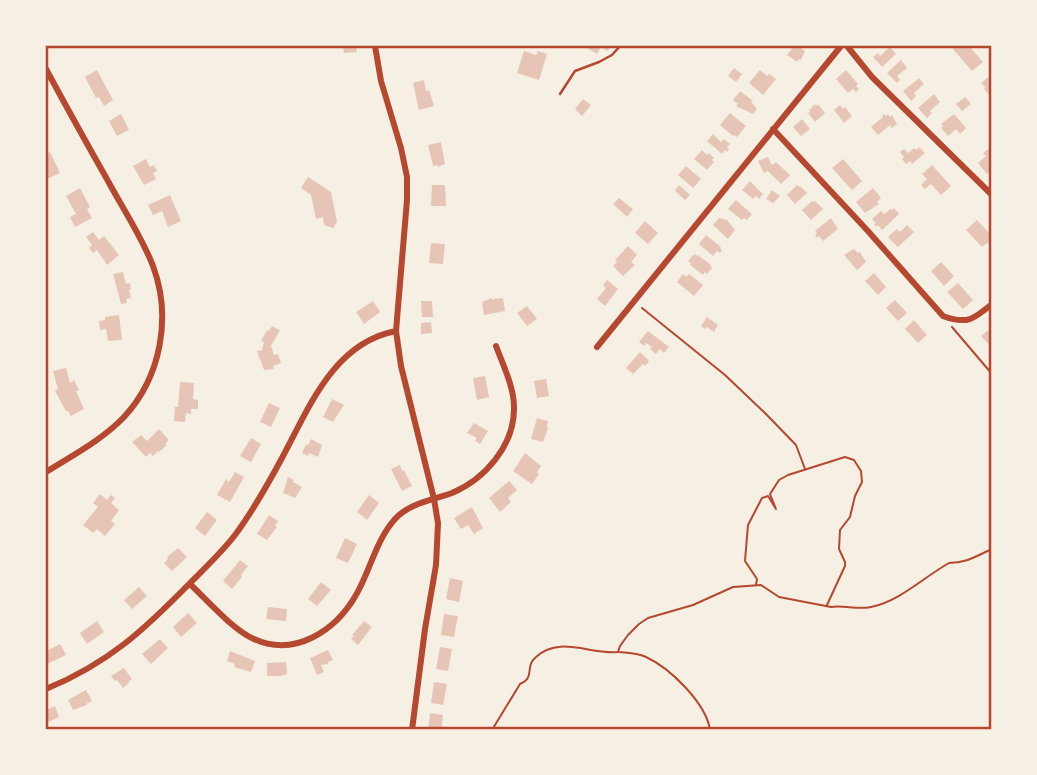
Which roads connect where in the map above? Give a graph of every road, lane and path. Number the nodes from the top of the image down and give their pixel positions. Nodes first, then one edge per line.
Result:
1 (375, 46) edge
2 (620, 46) edge
3 (841, 46) edge
4 (847, 46) edge
5 (46, 69) edge
6 (560, 94) dead end
7 (773, 129) junction
8 (992, 195) edge
9 (634, 301) junction
10 (992, 304) edge
11 (943, 316) junction
12 (396, 331) junction
13 (496, 346) dead end
14 (597, 347) dead end
15 (992, 374) edge
16 (805, 470) junction
17 (46, 472) edge
18 (435, 499) junction
19 (992, 549) edge
20 (190, 584) junction
21 (756, 585) junction
22 (827, 606) junction
23 (618, 652) junction
24 (46, 689) edge
25 (412, 730) edge
26 (492, 730) edge
27 (710, 730) edge

1 - 12 street
2 - 6 lane
3 - 7 street
4 - 8 street
5 - 17 street
7 - 9 street
7 - 11 street
9 - 14 street
9 - 16 path
10 - 11 street
11 - 15 path
12 - 18 street
12 - 20 street
13 - 18 street
16 - 21 path
16 - 22 path
18 - 20 street
18 - 25 street
19 - 22 path
20 - 24 street
21 - 22 path
21 - 23 path
23 - 26 path
23 - 27 path

